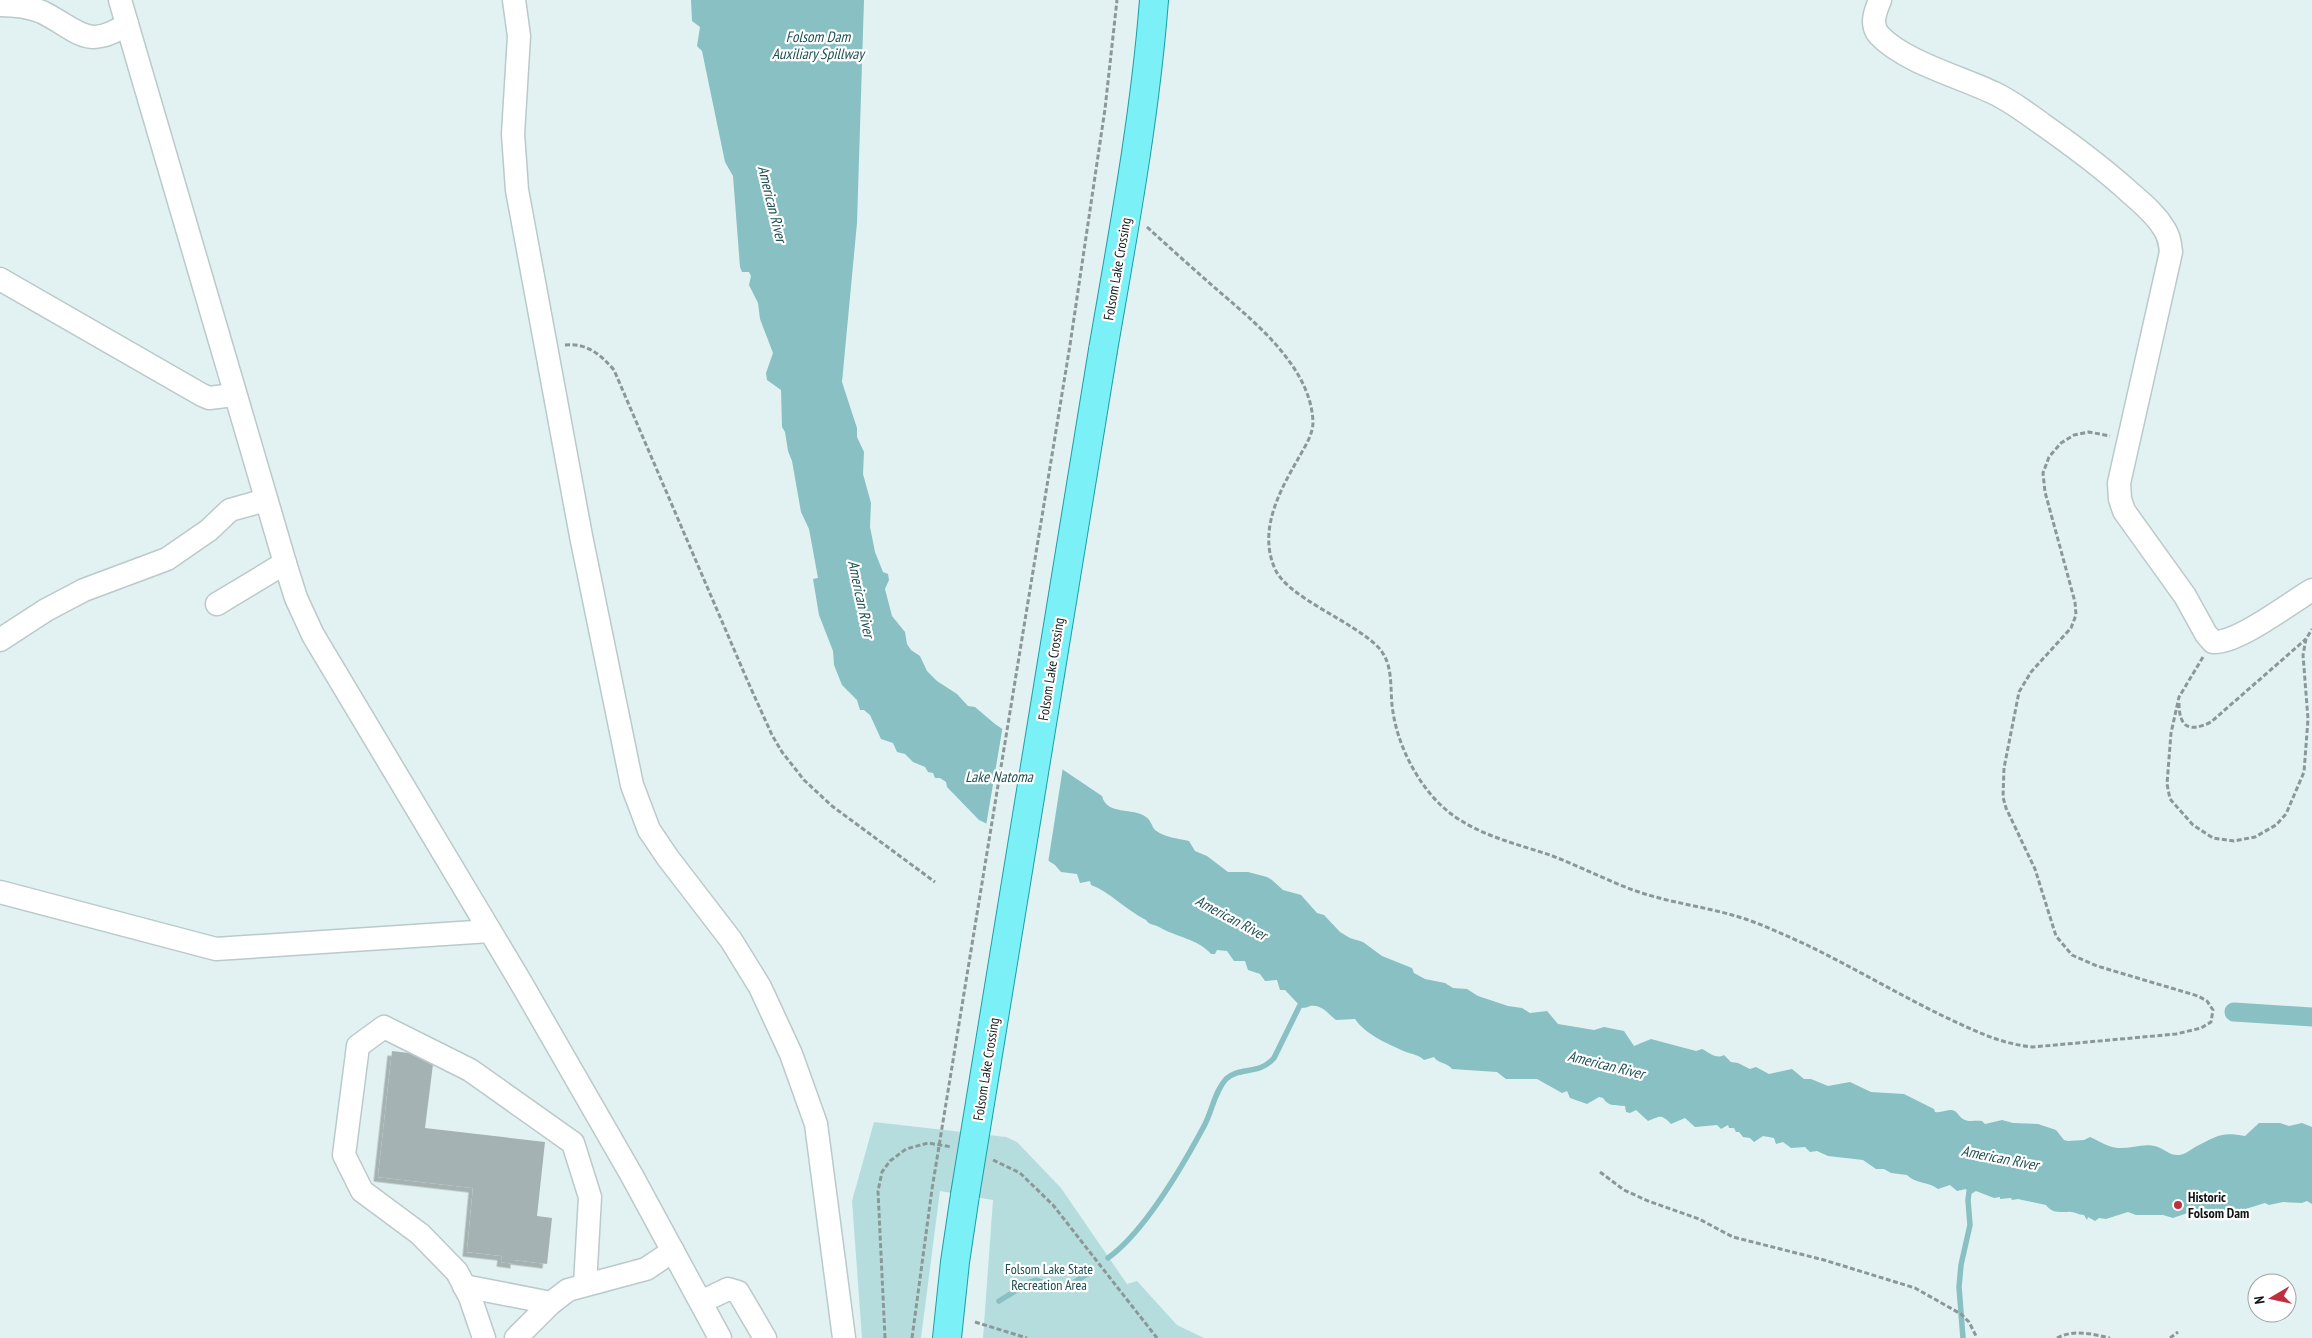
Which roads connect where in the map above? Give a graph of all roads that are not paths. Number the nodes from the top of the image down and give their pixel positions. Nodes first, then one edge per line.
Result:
1 (120, 0) edge
2 (514, 0) edge
3 (1154, 0) edge
4 (0, 5) edge
5 (1877, 6) edge
6 (127, 24) junction
7 (0, 279) edge
8 (234, 395) junction
9 (266, 500) junction
10 (285, 563) junction
11 (2312, 590) edge
12 (217, 604) dead end
13 (0, 640) edge
14 (0, 892) edge
15 (490, 931) junction
16 (673, 1251) junction
17 (585, 1285) junction
18 (464, 1286) junction
19 (701, 1302) junction
20 (551, 1303) junction
21 (484, 1338) edge
22 (516, 1338) edge
23 (720, 1338) edge
24 (764, 1338) edge
25 (844, 1338) edge
26 (947, 1338) edge

1 - 6 lane
2 - 25 lane
3 - 26 main road, Folsom Lake Crossing, bridge
4 - 6 lane
5 - 11 lane
6 - 8 lane
7 - 8 lane
8 - 9 lane
9 - 10 lane
9 - 13 lane
10 - 12 lane
10 - 15 lane
14 - 15 lane
15 - 16 lane
16 - 17 lane
16 - 19 lane
17 - 18 lane
17 - 20 lane
18 - 20 lane
18 - 21 lane
19 - 23 lane
19 - 24 lane
20 - 22 lane

